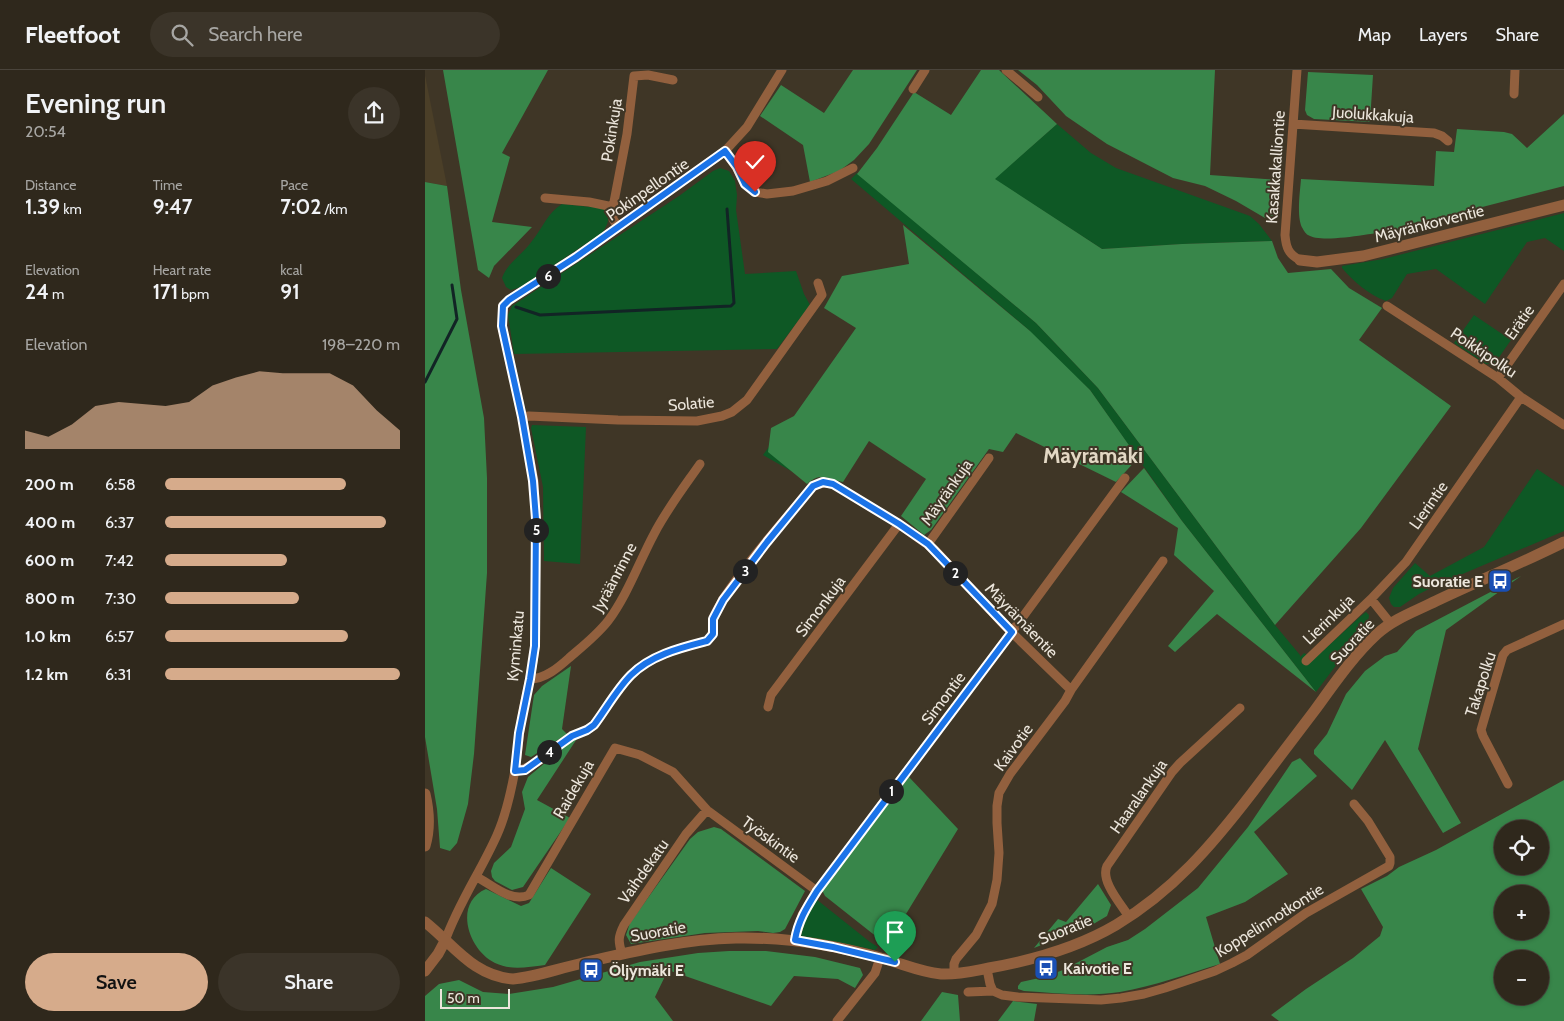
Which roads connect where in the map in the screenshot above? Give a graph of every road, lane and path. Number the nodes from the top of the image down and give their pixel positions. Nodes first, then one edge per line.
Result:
1 (782, 70) edge
2 (925, 70) edge
3 (1005, 70) edge
4 (1297, 70) edge
5 (1515, 70) edge
6 (673, 80) dead end
7 (913, 89) dead end
8 (1514, 94) dead end
9 (1039, 97) dead end
10 (1293, 124) junction
11 (1449, 141) dead end
12 (725, 151) junction
13 (853, 168) dead end
14 (545, 198) dead end
15 (1564, 205) edge
16 (613, 207) junction
17 (618, 228) junction
18 (1300, 260) joint
19 (818, 283) dead end
20 (1564, 284) edge
21 (503, 306) joint
22 (1387, 306) dead end
23 (1498, 378) junction
24 (1521, 397) junction
25 (522, 417) junction
26 (1564, 425) edge
27 (989, 458) dead end
28 (701, 464) dead end
29 (1125, 478) dead end
30 (899, 524) junction
31 (928, 544) junction
32 (1563, 547) edge
33 (1163, 561) dead end
34 (1371, 599) junction
35 (1391, 624) junction
36 (1564, 624) edge
37 (1012, 632) junction
38 (1305, 661) dead end
39 (530, 679) junction
40 (1071, 690) junction
41 (768, 707) dead end
42 (1240, 708) dead end
43 (515, 771) junction
44 (1508, 784) dead end
45 (425, 794) edge
46 (1354, 804) dead end
47 (707, 810) junction
48 (425, 846) edge
49 (477, 877) junction
50 (817, 891) junction
51 (1129, 917) junction
52 (425, 922) edge
53 (795, 940) junction
54 (445, 941) junction
55 (622, 954) junction
56 (880, 958) junction
57 (987, 968) junction
58 (425, 971) edge
59 (954, 974) junction
60 (993, 991) junction
61 (968, 992) dead end
62 (837, 1021) edge

1 - 12 street, Pokinpellontie
2 - 7 street
3 - 9 street
4 - 10 street, Kasakkakalliontie
5 - 8 street
6 - 16 street, Pokinkuja
10 - 11 street, Juolukkakuja
10 - 18 street, Kasakkakalliontie
12 - 13 street
12 - 17 street, Pokinpellontie
14 - 16 street
15 - 18 street, Mäyränkorventie
16 - 17 street, Pokinkuja
17 - 21 street, Pokinpellontie
19 - 25 street, Solatie
20 - 23 street, Erätie
21 - 25 street, Kyminkatu
22 - 23 street, Poikkipolku
23 - 24 street, Poikkipolku
24 - 26 street, Poikkipolku
24 - 34 street, Lierintie
25 - 39 street, Kyminkatu
27 - 31 street, Mäyränkuja
28 - 39 street, Jyräänrinne
29 - 37 street, Simontie
30 - 31 street, Mäyrämäentie
30 - 41 street, Simonkuja
30 - 43 street, Mäyrämäentie
31 - 37 street, Mäyrämäentie
32 - 35 street, Suoratie
33 - 40 street, Kaivotie
34 - 35 street
34 - 38 street, Lierinkuja
35 - 51 street, Suoratie
36 - 44 street, Takapolku
37 - 40 street, Mäyrämäentie
37 - 50 street, Simontie
39 - 43 street, Kyminkatu
40 - 59 street, Kaivotie
42 - 51 street, Haaralankuja
43 - 49 street, Kyminkatu
45 - 48 street
46 - 60 street, Koppelinnotkontie
47 - 49 street, Raidekuja
47 - 50 street, Työskintie
47 - 55 street, Vaihdekatu
49 - 54 street, Kyminkatu
50 - 53 street, Simontie
51 - 57 street, Suoratie
52 - 54 street, Suoratie
53 - 55 street, Suoratie
53 - 56 street, Suoratie
54 - 55 street, Suoratie
54 - 58 street, Kyminkatu
56 - 59 street, Suoratie
56 - 62 street
57 - 59 street, Suoratie
57 - 60 street
60 - 61 street

